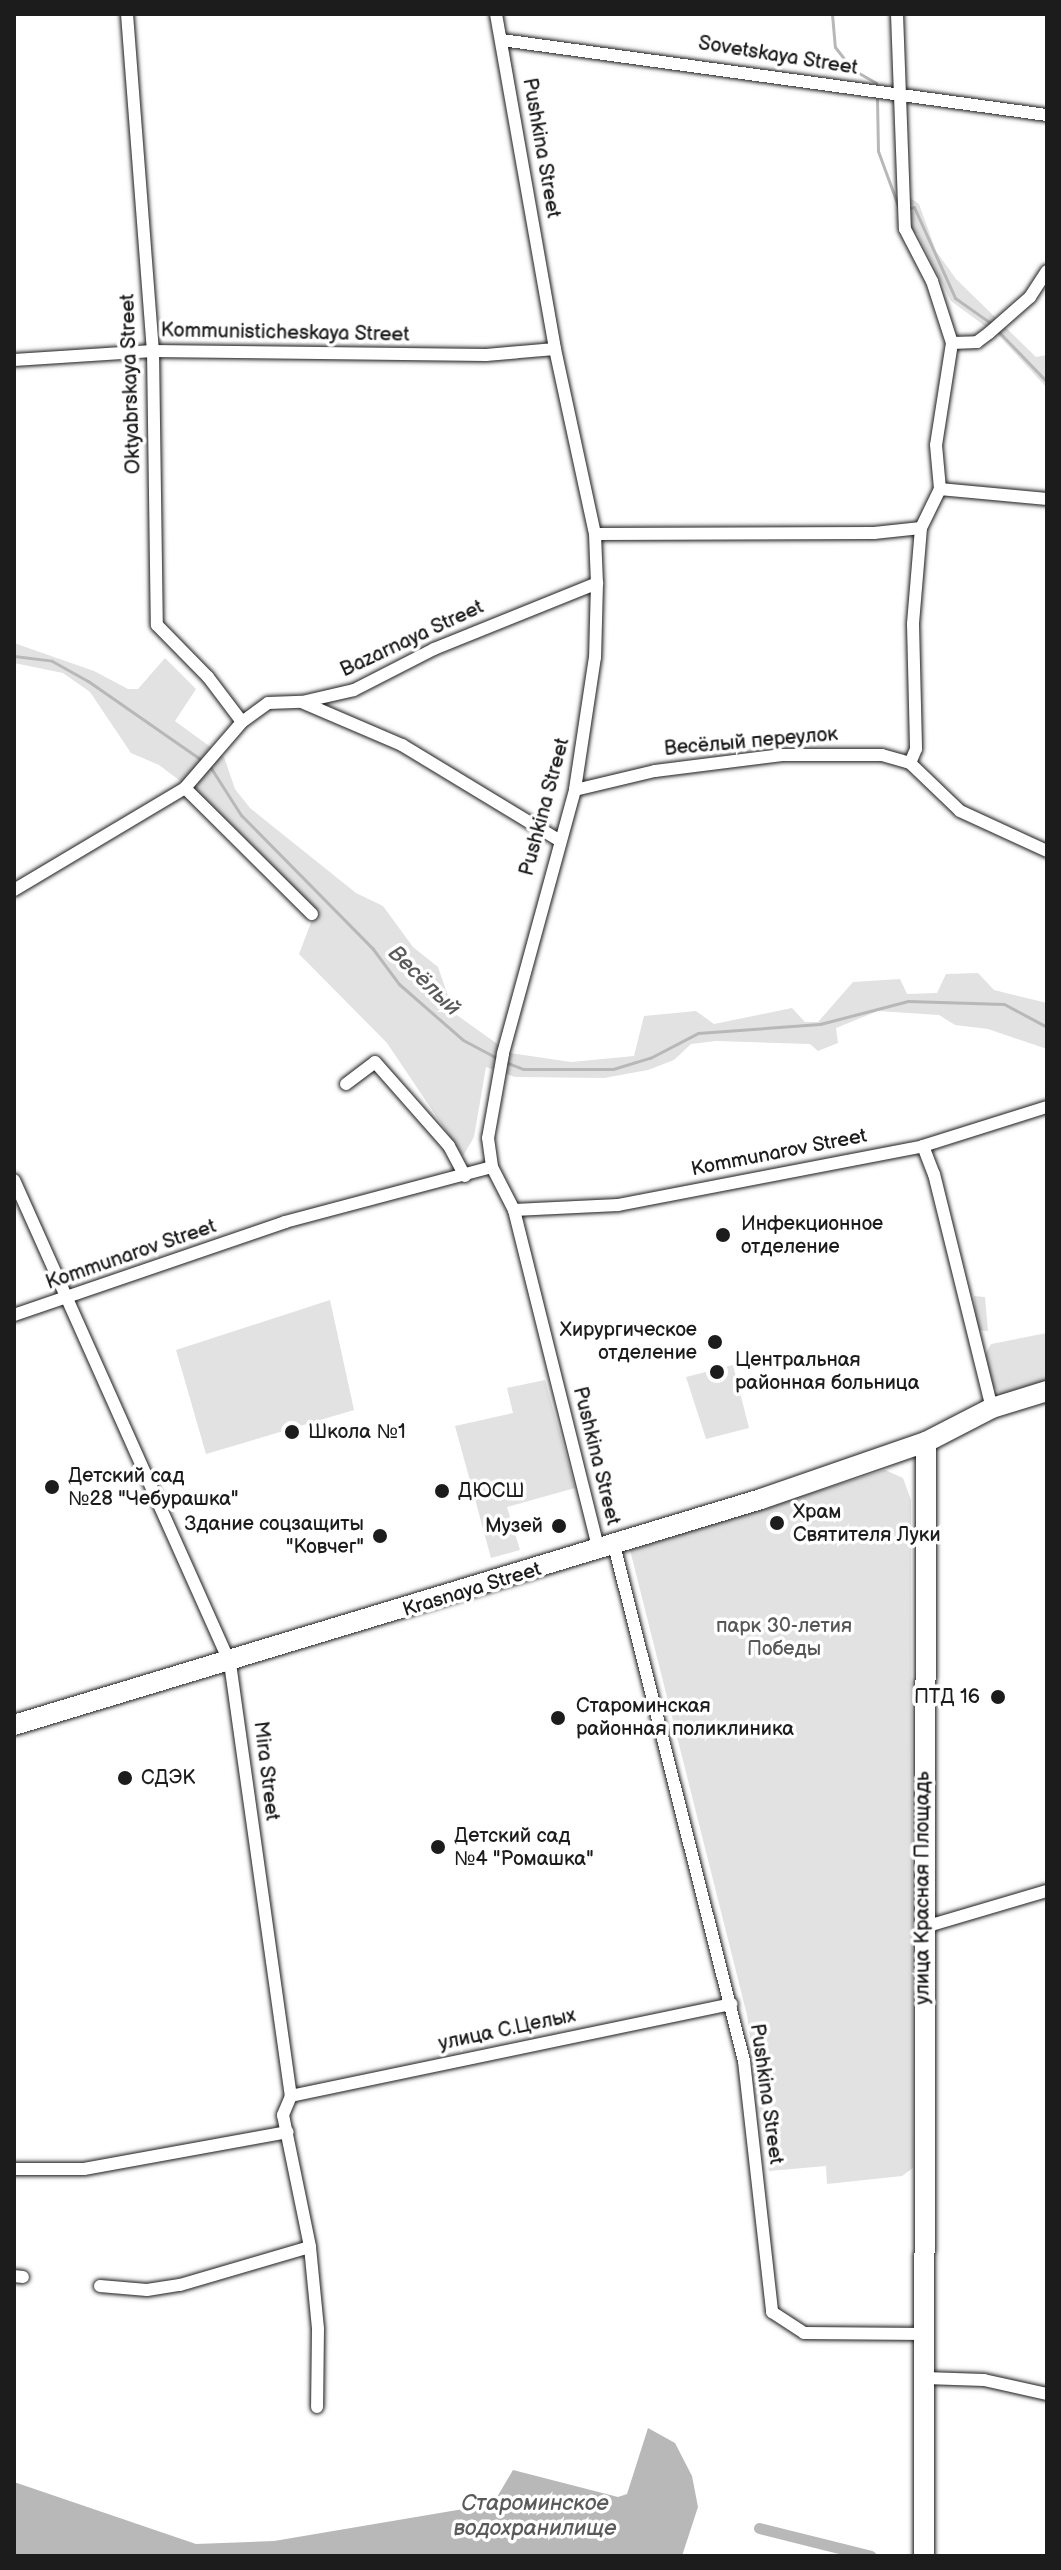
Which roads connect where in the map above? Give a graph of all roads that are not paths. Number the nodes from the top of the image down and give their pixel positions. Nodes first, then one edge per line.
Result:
1 (127, 14) edge
2 (496, 14) edge
3 (897, 14) edge
4 (502, 40) junction
5 (900, 95) junction
6 (1047, 115) edge
7 (1047, 271) edge
8 (952, 343) junction
9 (555, 349) junction
10 (153, 351) junction
11 (14, 360) edge
12 (940, 489) junction
13 (1047, 499) edge
14 (921, 528) junction
15 (595, 534) junction
16 (597, 583) junction
17 (342, 694) junction
18 (302, 702) junction
19 (344, 716) junction
20 (242, 722) junction
21 (910, 763) junction
22 (185, 788) junction
23 (575, 790) junction
24 (557, 839) junction
25 (1047, 851) edge
26 (14, 890) edge
27 (312, 914) dead end
28 (346, 1084) dead end
29 (1047, 1107) edge
30 (923, 1146) junction
31 (492, 1167) junction
32 (465, 1176) junction
33 (14, 1180) edge
34 (514, 1210) junction
35 (70, 1299) junction
36 (14, 1315) edge
37 (1047, 1391) edge
38 (992, 1408) junction
39 (926, 1442) junction
40 (606, 1548) junction
41 (230, 1663) junction
42 (14, 1725) edge
43 (1047, 1891) edge
44 (921, 1928) junction
45 (732, 2004) junction
46 (291, 2096) junction
47 (288, 2132) junction
48 (14, 2169) edge
49 (310, 2247) junction
50 (100, 2286) dead end
51 (925, 2334) junction
52 (925, 2378) junction
53 (1047, 2394) edge
54 (317, 2407) dead end
55 (924, 2556) edge

1 - 10 street, Oktyabrskaya Street
2 - 4 street, Pushkina Street
3 - 5 street
4 - 5 street, Sovetskaya Street
4 - 9 street, Pushkina Street
5 - 6 street, Sovetskaya Street
5 - 8 street
7 - 8 street
8 - 12 street
9 - 10 street, Kommunisticheskaya Street
9 - 15 street, Pushkina Street
10 - 11 street, Kommunisticheskaya Street
10 - 20 street, Oktyabrskaya Street
12 - 13 street
12 - 14 street
14 - 15 street
14 - 21 street
15 - 16 street, Pushkina Street
16 - 17 street, Bazarnaya Street
16 - 23 street, Pushkina Street
17 - 18 street, Bazarnaya Street
17 - 19 street
18 - 19 street
18 - 20 street, Bazarnaya Street
19 - 24 street
20 - 22 street, Bazarnaya Street
21 - 23 street, Весёлый переулок
21 - 25 street
22 - 26 street, Bazarnaya Street
22 - 27 street
23 - 24 street, Pushkina Street
24 - 31 street, Pushkina Street
28 - 32 street
29 - 30 street, Kommunarov Street
30 - 34 street, Kommunarov Street
30 - 38 street
31 - 32 street, Kommunarov Street
31 - 34 street, Pushkina Street
32 - 35 street, Kommunarov Street
33 - 35 street, Mira Street
34 - 40 street, Pushkina Street
35 - 36 street, Kommunarov Street
35 - 41 street, Mira Street
37 - 38 main road, Krasnaya Street
38 - 39 main road, Krasnaya Street
39 - 40 main road, Krasnaya Street
39 - 44 main road, улица Красная Площадь
40 - 41 main road, Krasnaya Street
40 - 45 street, Pushkina Street
41 - 42 main road, Krasnaya Street
41 - 46 street, Mira Street
43 - 44 street
44 - 51 main road, улица Красная Площадь
45 - 46 street, улица С.Целых
45 - 51 street, Pushkina Street
46 - 47 street, Mira Street
47 - 48 street
47 - 49 street, Mira Street
49 - 50 street
49 - 54 street, Mira Street
51 - 52 main road, улица Красная Площадь
52 - 53 street
52 - 55 main road, улица Красная Площадь

